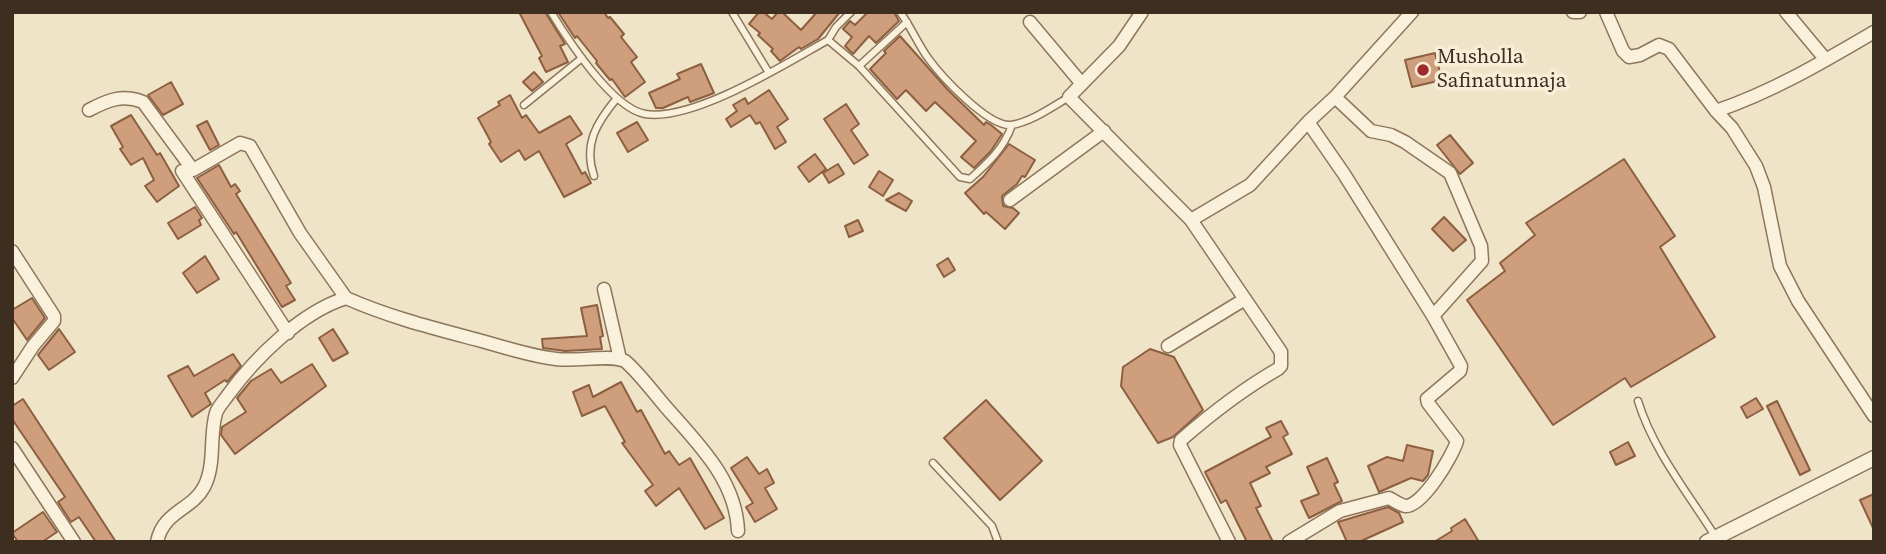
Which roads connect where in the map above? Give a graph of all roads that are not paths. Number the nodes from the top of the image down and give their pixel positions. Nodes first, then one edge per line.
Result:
1 (551, 12) edge
2 (732, 12) edge
3 (851, 12) edge
4 (900, 12) edge
5 (1142, 12) edge
6 (1412, 12) edge
7 (1573, 12) edge
8 (1580, 12) edge
9 (1606, 12) edge
10 (1786, 12) edge
11 (907, 22) junction
12 (1030, 22) dead end
13 (1874, 32) edge
14 (828, 40) junction
15 (582, 58) junction
16 (1826, 60) junction
17 (859, 66) junction
18 (769, 73) junction
19 (1082, 84) junction
20 (1069, 97) junction
21 (1335, 97) junction
22 (617, 98) junction
23 (524, 105) dead end
24 (89, 110) dead end
25 (1716, 111) junction
26 (1308, 122) junction
27 (1012, 125) junction
28 (1104, 131) junction
29 (183, 171) dead end
30 (594, 176) dead end
31 (1010, 200) dead end
32 (1191, 220) junction
33 (12, 251) edge
34 (604, 289) dead end
35 (346, 298) junction
36 (1245, 299) junction
37 (1433, 316) junction
38 (288, 333) junction
39 (1168, 345) dead end
40 (620, 359) junction
41 (12, 378) edge
42 (1638, 401) dead end
43 (1874, 416) edge
44 (12, 448) edge
45 (1874, 458) edge
46 (933, 463) dead end
47 (737, 530) dead end
48 (1712, 540) edge
49 (74, 542) edge
50 (157, 542) edge
51 (998, 542) edge
52 (1229, 542) edge
53 (1289, 542) edge

1 - 15 lane
2 - 18 lane
3 - 14 lane
4 - 11 lane
5 - 19 street
6 - 21 street
7 - 8 street
9 - 25 street
10 - 16 street
11 - 17 lane
11 - 27 lane
12 - 19 street
13 - 16 street
14 - 17 lane
14 - 18 lane
15 - 22 lane
15 - 23 lane
16 - 25 street
17 - 27 lane
18 - 22 lane
19 - 20 street
20 - 27 lane
20 - 28 street
21 - 26 street
21 - 37 street
22 - 30 lane
24 - 35 street
25 - 43 street
26 - 32 street
26 - 37 street
28 - 31 street
28 - 32 street
29 - 38 street
32 - 36 street
33 - 41 street
34 - 40 street
35 - 38 street
35 - 40 street
36 - 39 street
36 - 52 street
37 - 53 street
38 - 50 street
40 - 47 street
42 - 48 lane
44 - 49 street
45 - 48 street
46 - 51 lane

